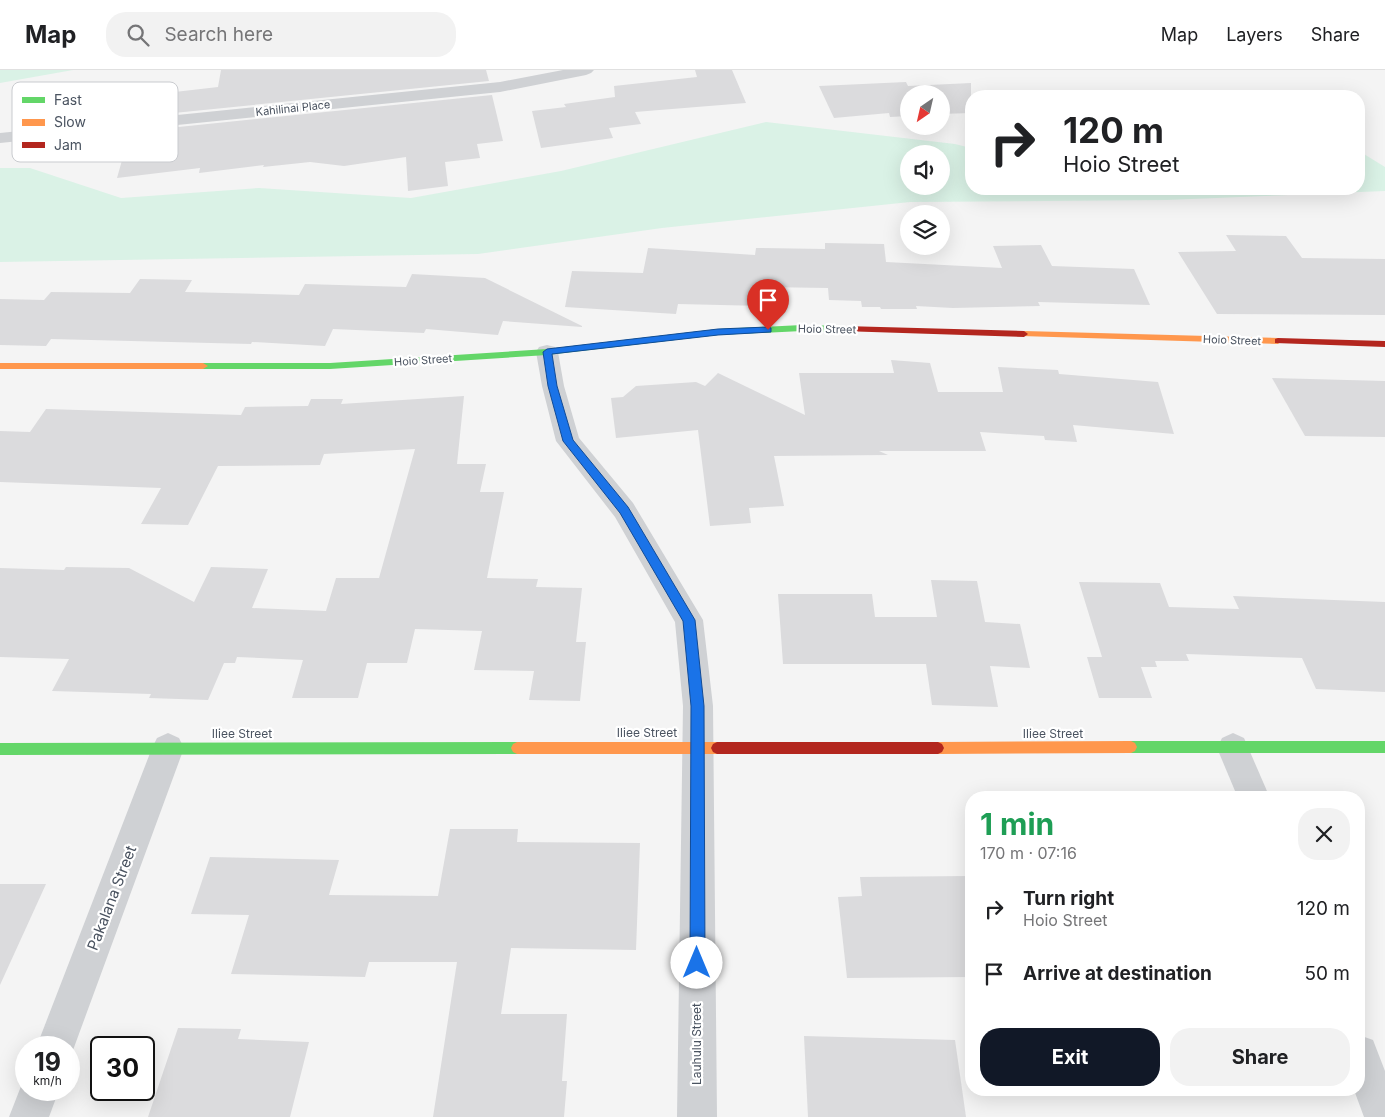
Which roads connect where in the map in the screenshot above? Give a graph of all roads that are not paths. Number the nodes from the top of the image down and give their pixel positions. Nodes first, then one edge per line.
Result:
1 (586, 70) edge
2 (178, 120) edge
3 (1385, 344) edge
4 (547, 352) junction
5 (0, 366) edge
6 (697, 747) junction
7 (1385, 747) edge
8 (0, 748) edge
9 (168, 748) junction
10 (1233, 748) junction
11 (1251, 791) edge
12 (60, 1036) edge
13 (1365, 1069) edge
14 (35, 1101) edge
15 (29, 1117) edge
16 (697, 1117) edge
17 (1384, 1117) edge

1 - 2 street, Kahilinai Place
3 - 4 street, Hoio Street
4 - 5 street, Hoio Street
4 - 6 street, Lauhulu Street
6 - 9 street, Iliee Street
6 - 10 street, Iliee Street
6 - 16 street, Lauhulu Street
7 - 10 street, Iliee Street
8 - 9 street, Iliee Street
9 - 12 street, Pakalana Street
10 - 11 street
13 - 17 street
14 - 15 street

